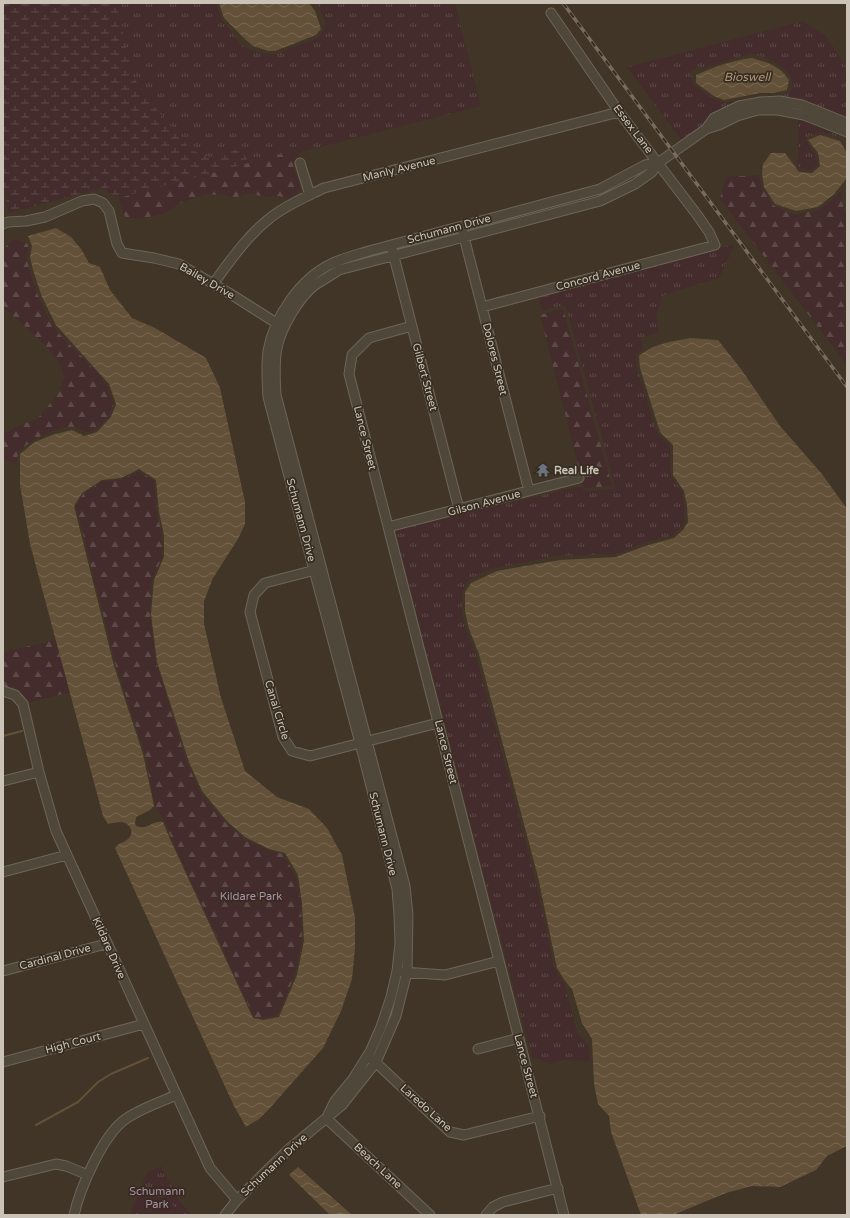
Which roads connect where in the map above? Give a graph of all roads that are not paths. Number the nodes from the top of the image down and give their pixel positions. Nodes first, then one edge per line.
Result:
1 (551, 13) dead end
2 (619, 112) junction
3 (847, 123) edge
4 (706, 129) junction
5 (847, 132) edge
6 (300, 162) dead end
7 (658, 163) junction
8 (597, 190) junction
9 (310, 195) junction
10 (600, 200) junction
11 (530, 208) junction
12 (533, 218) junction
13 (3, 224) edge
14 (461, 226) junction
15 (464, 237) junction
16 (391, 245) junction
17 (715, 245) joint
18 (393, 255) junction
19 (213, 284) junction
20 (482, 307) junction
21 (280, 325) junction
22 (412, 326) junction
23 (580, 478) dead end
24 (529, 491) junction
25 (459, 509) junction
26 (388, 527) junction
27 (318, 569) junction
28 (3, 691) edge
29 (438, 723) junction
30 (363, 742) junction
31 (39, 772) junction
32 (3, 781) edge
33 (67, 855) junction
34 (3, 872) edge
35 (106, 944) junction
36 (499, 961) junction
37 (3, 971) edge
38 (397, 971) junction
39 (407, 972) junction
40 (144, 1024) junction
41 (519, 1038) junction
42 (478, 1049) dead end
43 (368, 1055) junction
44 (3, 1062) edge
45 (376, 1062) junction
46 (176, 1095) junction
47 (540, 1116) junction
48 (326, 1118) junction
49 (3, 1175) edge
50 (88, 1175) junction
51 (558, 1188) junction
52 (237, 1200) junction
53 (74, 1215) edge
54 (225, 1215) edge
55 (430, 1215) edge
56 (486, 1215) edge
57 (564, 1215) edge

1 - 2 street, Essex Lane
2 - 7 street, Essex Lane
2 - 9 street, Manly Avenue
3 - 4 street, Schumann Drive
4 - 5 street, Schumann Drive
4 - 7 street, Schumann Drive
6 - 9 street
7 - 8 street, Schumann Drive
7 - 10 street, Schumann Drive
7 - 17 street, Essex Lane
8 - 10 street
8 - 11 street, Schumann Drive
9 - 19 street, Manly Avenue
10 - 12 street, Schumann Drive
11 - 12 street
11 - 14 street, Schumann Drive
12 - 15 street, Schumann Drive
13 - 19 street, Bailey Drive
14 - 15 street, Dolores Street
14 - 16 street, Schumann Drive
15 - 18 street, Schumann Drive
15 - 20 street, Dolores Street
16 - 18 street, Gilbert Street
16 - 21 street, Schumann Drive
17 - 20 street, Concord Avenue
18 - 21 street, Schumann Drive
18 - 22 street, Gilbert Street
19 - 21 street, Bailey Drive
20 - 24 street, Dolores Street
21 - 27 street, Schumann Drive
22 - 25 street, Gilbert Street
22 - 26 street, Lance Street
23 - 24 street, Gilson Avenue
24 - 25 street, Gilson Avenue
25 - 26 street, Gilson Avenue
26 - 29 street, Lance Street
27 - 30 street, Schumann Drive
27 - 30 street, Canal Circle
28 - 31 street, Kildare Drive
29 - 30 street, Canal Circle
29 - 36 street, Lance Street
30 - 38 street, Schumann Drive
30 - 39 street, Schumann Drive
31 - 32 street
31 - 33 street, Kildare Drive
33 - 34 street
33 - 35 street, Kildare Drive
35 - 37 street, Cardinal Drive
35 - 40 street, Kildare Drive
36 - 39 street
36 - 41 street, Lance Street
38 - 39 street
38 - 43 street, Schumann Drive
39 - 45 street, Schumann Drive
40 - 44 street, High Court
40 - 46 street, Kildare Drive
41 - 42 street
41 - 47 street, Lance Street
43 - 45 street, Laredo Lane
43 - 48 street, Schumann Drive
45 - 47 street, Laredo Lane
45 - 48 street, Schumann Drive
46 - 50 street
46 - 52 street, Kildare Drive
47 - 51 street, Lance Street
48 - 52 street, Schumann Drive
48 - 55 street, Beach Lane
49 - 50 street
50 - 53 street
51 - 56 street
51 - 57 street, Lance Street
52 - 54 street, Schumann Drive

